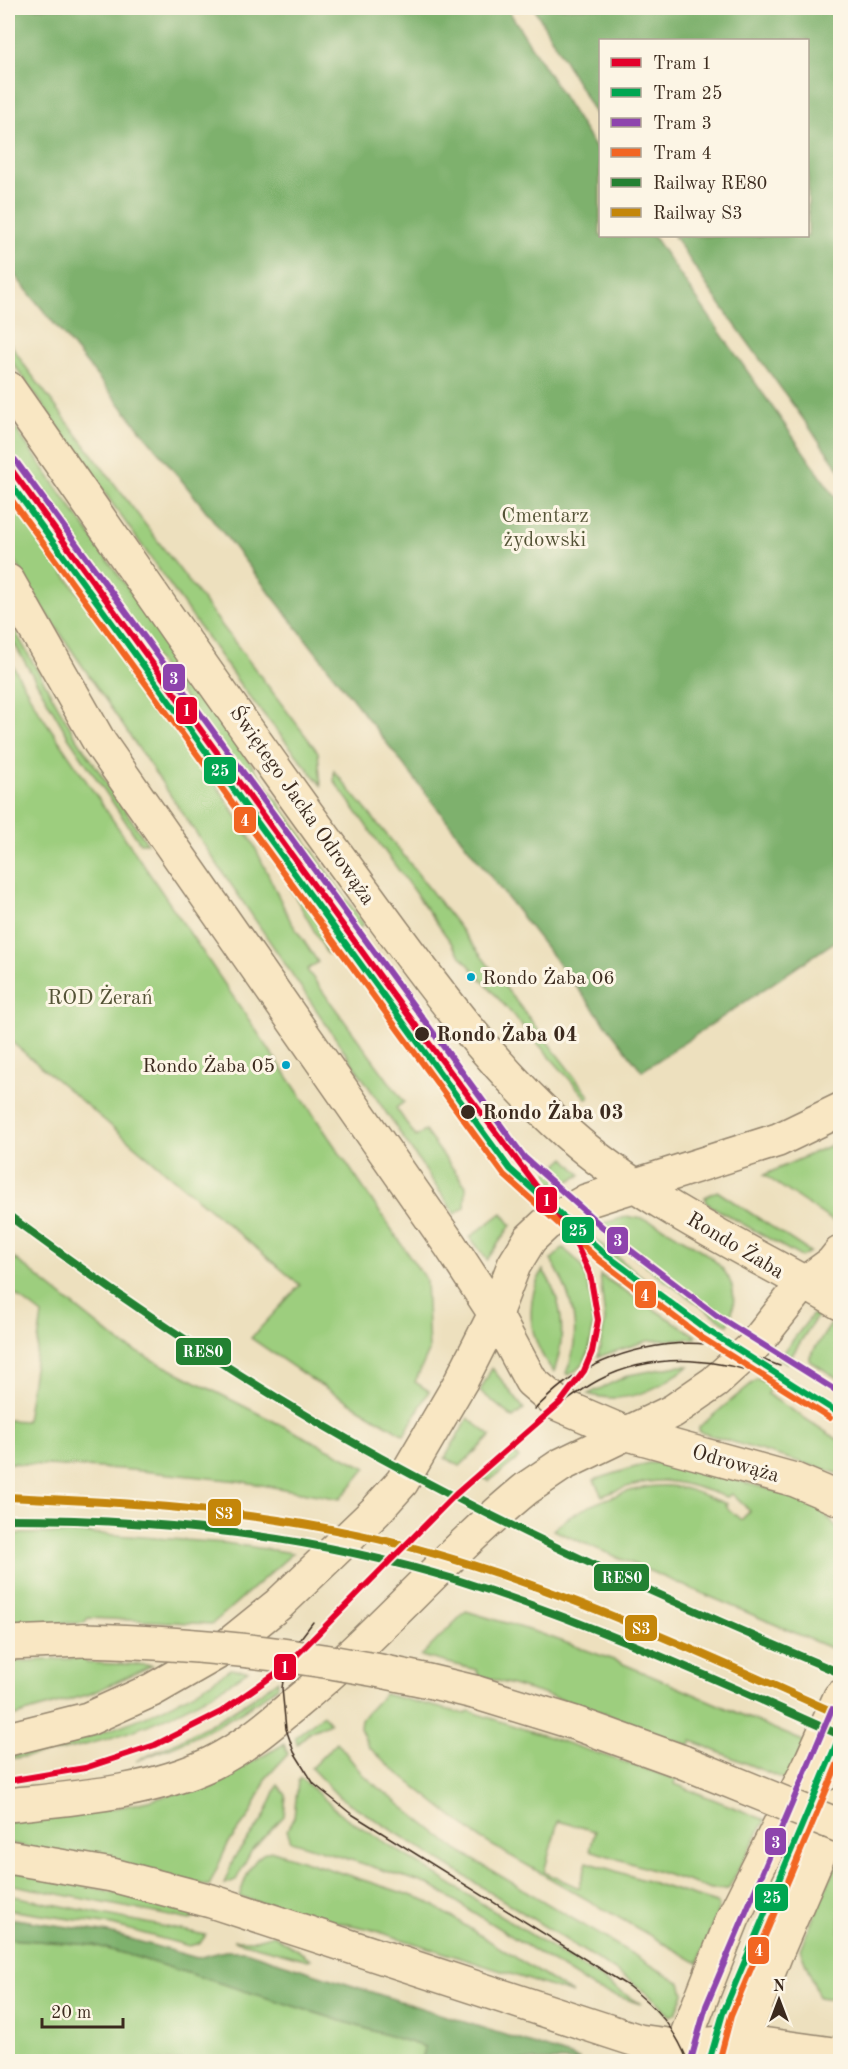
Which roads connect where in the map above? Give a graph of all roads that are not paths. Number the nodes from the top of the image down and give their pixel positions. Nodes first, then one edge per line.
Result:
1 (8, 388) edge
2 (8, 581) edge
3 (840, 1110) edge
4 (638, 1187) junction
5 (840, 1253) edge
6 (803, 1284) junction
7 (840, 1304) edge
8 (495, 1314) junction
9 (628, 1434) junction
10 (840, 1499) edge
11 (8, 1643) edge
12 (840, 1697) edge
13 (8, 1739) edge
14 (8, 1805) edge
15 (840, 1805) edge
16 (840, 1826) edge
17 (8, 1857) edge
18 (737, 2051) edge
19 (682, 2054) edge
20 (840, 2055) edge

1 - 4 main road, Świętego Jacka Odrowąża
2 - 8 main road
3 - 4 main road
4 - 6 main road, Rondo Żaba
4 - 8 main road
5 - 6 main road
6 - 7 main road
6 - 9 main road, Rondo Żaba
8 - 9 main road
8 - 13 main road
9 - 10 main road, Odrowąża
9 - 14 main road, Rondo Żaba
11 - 16 main road, bridge
12 - 19 main road
15 - 18 main road
17 - 19 main road
18 - 19 main road
18 - 20 main road

